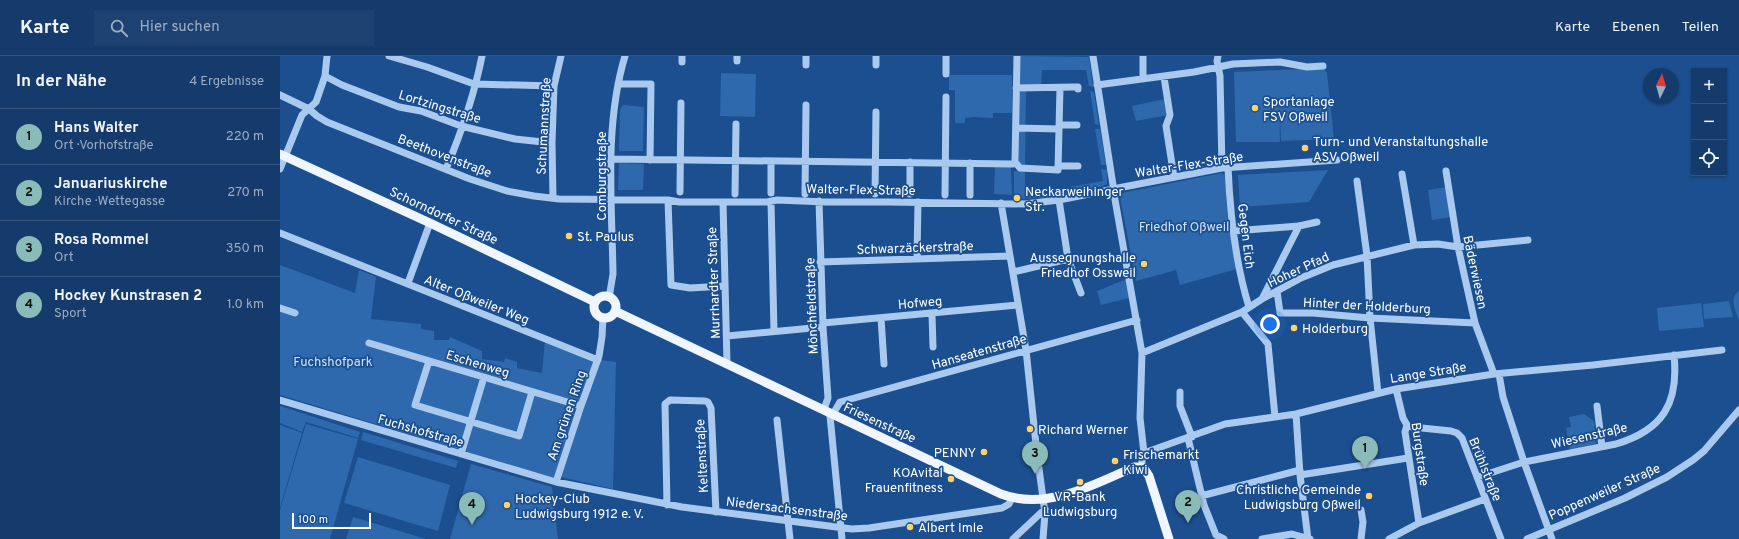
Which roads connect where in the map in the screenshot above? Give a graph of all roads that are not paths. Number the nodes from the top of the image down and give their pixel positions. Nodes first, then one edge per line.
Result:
1 (326, 56) edge
2 (389, 56) edge
3 (482, 56) edge
4 (561, 56) edge
5 (625, 56) edge
6 (806, 56) edge
7 (876, 56) edge
8 (946, 56) edge
9 (1017, 56) edge
10 (1092, 56) edge
11 (1143, 56) edge
12 (1218, 56) edge
13 (806, 65) dead end
14 (876, 65) dead end
15 (1322, 66) dead end
16 (1219, 68) junction
17 (946, 74) dead end
18 (325, 76) junction
19 (1164, 77) junction
20 (1143, 79) junction
21 (477, 84) junction
22 (618, 84) junction
23 (1097, 85) junction
24 (554, 86) junction
25 (1016, 88) junction
26 (1060, 88) junction
27 (1078, 89) dead end
28 (280, 95) edge
29 (946, 98) dead end
30 (681, 103) dead end
31 (806, 105) dead end
32 (309, 109) junction
33 (876, 112) dead end
34 (736, 124) dead end
35 (1076, 125) dead end
36 (464, 127) junction
37 (1059, 127) junction
38 (1016, 128) junction
39 (552, 143) junction
40 (282, 154) edge
41 (612, 159) junction
42 (650, 160) junction
43 (681, 160) junction
44 (736, 160) junction
45 (1336, 160) dead end
46 (771, 161) junction
47 (806, 161) junction
48 (875, 162) junction
49 (910, 162) junction
50 (1015, 162) junction
51 (946, 163) junction
52 (970, 163) junction
53 (1058, 166) junction
54 (1078, 166) dead end
55 (1225, 167) junction
56 (280, 169) edge
57 (446, 169) junction
58 (1446, 171) dead end
59 (1402, 174) dead end
60 (1174, 177) junction
61 (1357, 181) dead end
62 (1114, 189) junction
63 (680, 192) dead end
64 (771, 193) dead end
65 (735, 194) dead end
66 (806, 194) dead end
67 (875, 194) dead end
68 (910, 194) dead end
69 (945, 195) dead end
70 (970, 195) dead end
71 (553, 198) junction
72 (612, 200) junction
73 (668, 200) junction
74 (1059, 200) junction
75 (819, 201) junction
76 (723, 202) junction
77 (771, 202) junction
78 (918, 202) junction
79 (1001, 203) junction
80 (1317, 222) dead end
81 (430, 223) junction
82 (1299, 226) junction
83 (1234, 231) junction
84 (280, 233) edge
85 (1528, 240) dead end
86 (1414, 245) junction
87 (1458, 247) junction
88 (1010, 256) junction
89 (1367, 256) junction
90 (917, 258) junction
91 (1068, 259) junction
92 (820, 262) junction
93 (1013, 272) junction
94 (408, 284) junction
95 (725, 286) junction
96 (1277, 291) junction
97 (1081, 293) dead end
98 (609, 298) junction
99 (1262, 299) junction
100 (595, 302) junction
101 (1018, 305) junction
102 (1249, 307) junction
103 (280, 308) edge
104 (615, 311) junction
105 (295, 312) dead end
106 (1242, 312) junction
107 (932, 314) junction
108 (603, 318) junction
109 (881, 318) junction
110 (1370, 318) junction
111 (1137, 320) junction
112 (1474, 323) junction
113 (823, 325) junction
114 (774, 331) junction
115 (727, 336) junction
116 (369, 343) dead end
117 (933, 347) dead end
118 (1026, 350) junction
119 (1722, 350) dead end
120 (1142, 353) junction
121 (1674, 355) junction
122 (598, 358) junction
123 (429, 361) junction
124 (727, 363) junction
125 (884, 364) dead end
126 (1496, 374) junction
127 (484, 377) junction
128 (1396, 389) junction
129 (532, 392) junction
130 (1180, 392) dead end
131 (1378, 393) junction
132 (280, 400) edge
133 (581, 406) junction
134 (1597, 406) dead end
135 (1739, 410) edge
136 (829, 412) junction
137 (1296, 414) junction
138 (1275, 417) junction
139 (777, 420) dead end
140 (471, 421) junction
141 (1407, 425) junction
142 (1190, 437) junction
143 (1602, 447) junction
144 (1144, 453) junction
145 (461, 454) junction
146 (1408, 458) junction
147 (1524, 462) junction
148 (1142, 466) junction
149 (1300, 473) junction
150 (1478, 477) junction
151 (556, 482) junction
152 (1201, 496) junction
153 (1012, 498) junction
154 (1043, 499) junction
155 (1485, 499) junction
156 (667, 505) junction
157 (1045, 509) junction
158 (1361, 510) dead end
159 (716, 512) junction
160 (788, 521) junction
161 (1419, 523) junction
162 (841, 528) junction
163 (1548, 530) junction
164 (790, 539) edge
165 (842, 539) edge
166 (1013, 539) edge
167 (1043, 539) edge
168 (1169, 539) edge
169 (1224, 539) edge
170 (1262, 539) edge
171 (1309, 539) edge
172 (1361, 539) edge
173 (1389, 539) edge
174 (1501, 539) edge
175 (1527, 539) edge
176 (1552, 539) edge

1 - 18 street
2 - 21 street
3 - 21 street
4 - 24 street, Schumannstraße
5 - 22 street, Comburgstraße
6 - 13 street
7 - 14 street
8 - 17 street
9 - 25 street
10 - 23 street
11 - 20 street
12 - 16 street, Gegen Eich
15 - 16 street
16 - 19 street
16 - 55 street, Gegen Eich
18 - 32 street
18 - 36 street, Lortzingstraße
19 - 20 street
19 - 60 street
20 - 23 street
21 - 24 street
21 - 36 street
22 - 41 street, Comburgstraße
22 - 42 street
23 - 62 street
24 - 39 street, Schumannstraße
25 - 26 street
25 - 38 street
26 - 27 street
26 - 37 street
28 - 32 street, Beethovenstraße
29 - 51 street
30 - 43 street
31 - 47 street
32 - 40 street
32 - 57 street, Beethovenstraße
33 - 48 street
34 - 44 street
35 - 37 street
36 - 39 street, Lortzingstraße
36 - 57 street
37 - 38 street
37 - 53 street
38 - 50 street
39 - 71 street, Schumannstraße
40 - 56 street
40 - 81 main road, Schorndorfer Straße
41 - 42 street
41 - 72 street, Comburgstraße
42 - 43 street
43 - 44 street
43 - 63 street
44 - 46 street
44 - 65 street
45 - 55 street, Walter-Flex-Straße
46 - 47 street
46 - 64 street
47 - 48 street
47 - 66 street
48 - 49 street
48 - 67 street
49 - 51 street
49 - 68 street
50 - 52 street
50 - 53 street
51 - 52 street
51 - 69 street
52 - 70 street
53 - 54 street
55 - 60 street, Walter-Flex-Straße
55 - 83 street, Gegen Eich
57 - 71 street, Beethovenstraße
58 - 87 street, Bäderwiesen
59 - 86 street
60 - 62 street, Walter-Flex-Straße
61 - 89 street
62 - 74 street, Walter-Flex-Straße
62 - 111 street
71 - 72 street, Beethovenstraße
72 - 73 street, Walter-Flex-Straße
72 - 98 street, Comburgstraße
73 - 76 street, Walter-Flex-Straße
73 - 95 street
74 - 79 street, Walter-Flex-Straße
74 - 91 street
75 - 77 street, Walter-Flex-Straße
75 - 78 street, Walter-Flex-Straße
75 - 92 street, Mönchfeldstraße
76 - 77 street, Walter-Flex-Straße
76 - 95 street, Murrhardter Straße
77 - 114 street
78 - 79 street, Walter-Flex-Straße
78 - 90 street
79 - 88 street
80 - 82 street
81 - 94 street, Alter Oßweiler Weg
81 - 100 main road, Schorndorfer Straße
82 - 83 street
82 - 99 street
83 - 102 street, Gegen Eich
84 - 94 street, Alter Oßweiler Weg
85 - 87 street, Hoher Pfad
86 - 87 street, Hoher Pfad
86 - 89 street, Hoher Pfad
87 - 112 street, Bäderwiesen
88 - 90 street, Schwarzäckerstraße
88 - 93 street
89 - 96 street, Hoher Pfad
89 - 110 street
90 - 92 street, Schwarzäckerstraße
91 - 93 street
91 - 97 street
92 - 113 street, Mönchfeldstraße
93 - 101 street
94 - 122 street, Alter Oßweiler Weg
95 - 115 street, Murrhardter Straße
96 - 99 street, Hoher Pfad
96 - 110 street, Hinter der Holderburg
98 - 100 main road
98 - 104 main road
99 - 102 street, Hoher Pfad
100 - 108 main road
101 - 107 street, Hofweg
101 - 118 street
102 - 106 street, Hoher Pfad
103 - 105 street
104 - 108 main road
104 - 124 main road, Friesenstraße
106 - 120 street, Hoher Pfad
106 - 138 street
107 - 109 street, Hofweg
107 - 117 street
108 - 122 street, Am grünen Ring
109 - 113 street, Hofweg
109 - 125 street
110 - 112 street, Hinter der Holderburg
110 - 131 street
111 - 118 street, Hanseatenstraße
111 - 120 street
112 - 126 street, Bäderwiesen
113 - 114 street, Hofweg
113 - 136 street, Mönchfeldstraße
114 - 115 street, Hofweg
115 - 124 street, Murrhardter Straße
116 - 123 street, Eschenweg
118 - 136 street, Hanseatenstraße
118 - 154 street
119 - 121 street, Lange Straße
120 - 144 street
121 - 126 street, Lange Straße
121 - 143 street, Wiesenstraße
122 - 133 street, Am grünen Ring
123 - 127 street, Eschenweg
123 - 140 street
124 - 136 main road, Friesenstraße
126 - 128 street, Lange Straße
126 - 147 street, Bäderwiesen
127 - 129 street, Eschenweg
127 - 140 street
128 - 131 street, Lange Straße
128 - 141 street, Burgstraße
129 - 133 street, Eschenweg
129 - 140 street
130 - 142 street
131 - 137 street, Lange Straße
132 - 145 street, Fuchshofstraße
133 - 151 street, Am grünen Ring
134 - 143 street
135 - 163 street, Poppenweiler Straße
136 - 153 main road, Friesenstraße
136 - 162 street, Mönchfeldstraße
137 - 138 street, Lange Straße
137 - 149 street
138 - 142 street, Lange Straße
139 - 160 street
140 - 145 street
141 - 146 street, Burgstraße
141 - 150 street, Brühlstraße
142 - 144 street, Lange Straße
142 - 152 street
143 - 147 street, Wiesenstraße
144 - 148 street
145 - 151 street, Fuchshofstraße
146 - 149 street
146 - 161 street, Burgstraße
147 - 150 street, Wiesenstraße
147 - 163 street, Bäderwiesen
148 - 154 main road, Friesenstraße
148 - 168 main road
149 - 152 street
149 - 171 street
150 - 155 street, Brühlstraße
151 - 156 street, Niedersachsenstraße
152 - 169 street
153 - 154 main road, Friesenstraße
153 - 162 street, Niedersachsenstraße
154 - 157 street
155 - 161 street
155 - 174 street, Brühlstraße
156 - 159 street, Niedersachsenstraße
156 - 159 street, Keltenstraße
157 - 166 street
157 - 167 street
158 - 172 street
159 - 160 street, Niedersachsenstraße
160 - 162 street, Niedersachsenstraße
160 - 164 street
161 - 173 street
162 - 165 street, Mönchfeldstraße
163 - 175 street, Poppenweiler Straße
163 - 176 street, Bäderwiesen
170 - 171 street

